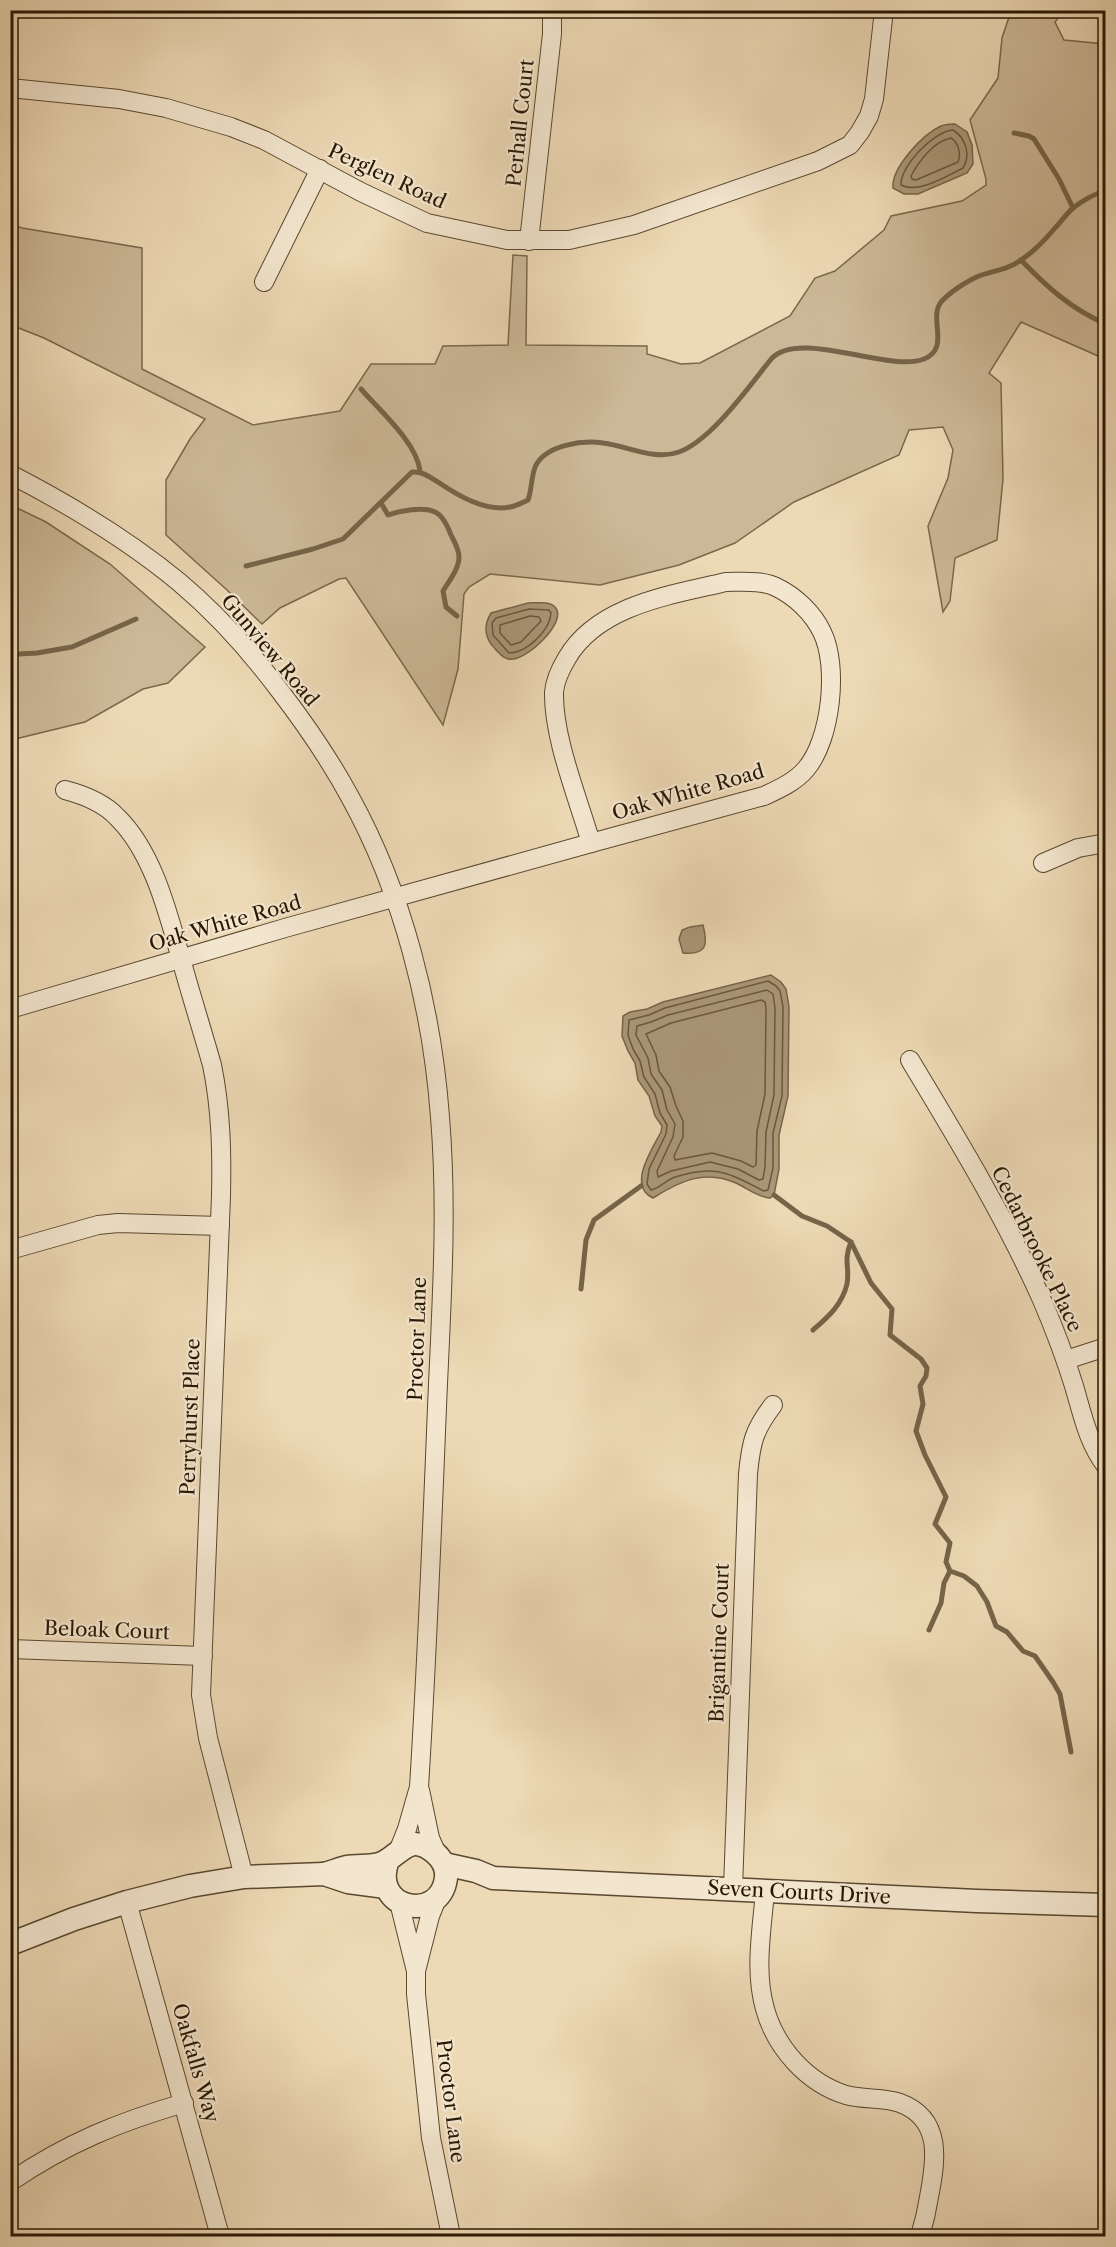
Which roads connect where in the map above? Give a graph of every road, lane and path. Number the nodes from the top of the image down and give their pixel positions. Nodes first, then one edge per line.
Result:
1 (552, 10) edge
2 (884, 10) edge
3 (10, 88) edge
4 (320, 170) junction
5 (529, 241) junction
6 (264, 282) dead end
7 (10, 474) edge
8 (65, 789) dead end
9 (591, 843) junction
10 (1106, 843) edge
11 (1043, 863) dead end
12 (394, 898) junction
13 (181, 959) junction
14 (10, 1009) edge
15 (910, 1060) dead end
16 (220, 1226) junction
17 (10, 1250) edge
18 (1106, 1347) edge
19 (1066, 1360) junction
20 (773, 1405) dead end
21 (1106, 1466) edge
22 (10, 1649) edge
23 (202, 1656) junction
24 (419, 1787) junction
25 (393, 1855) junction
26 (441, 1859) junction
27 (324, 1874) junction
28 (244, 1877) junction
29 (493, 1878) junction
30 (733, 1888) junction
31 (765, 1891) junction
32 (440, 1892) junction
33 (393, 1895) junction
34 (127, 1902) junction
35 (1106, 1905) edge
36 (10, 1944) edge
37 (416, 1971) junction
38 (184, 2103) junction
39 (10, 2182) edge
40 (220, 2236) edge
41 (451, 2236) edge
42 (920, 2236) edge

1 - 5 street, Perhall Court
2 - 5 street, Perglen Road
3 - 4 street, Perglen Road
4 - 5 street, Perglen Road
4 - 6 street
7 - 12 street, Gunview Road
8 - 13 street, Perryhurst Place
9 - 9 street, Oak White Road
9 - 12 street, Oak White Road
10 - 11 street
12 - 13 street, Oak White Road
12 - 24 street, Proctor Lane
13 - 14 street, Oak White Road
13 - 16 street, Perryhurst Place
15 - 19 street, Cedarbrooke Place
16 - 17 street
16 - 23 street, Perryhurst Place
18 - 19 street
19 - 21 street, Cedarbrooke Place
20 - 30 street, Brigantine Court
22 - 23 street, Beloak Court
23 - 28 street, Perryhurst Place
24 - 25 street, Proctor Lane
24 - 26 street, Proctor Lane
25 - 26 street
25 - 27 street
25 - 33 street
26 - 29 street, Seven Courts Drive
26 - 32 street
27 - 28 street
27 - 33 street
28 - 34 street
29 - 30 street, Seven Courts Drive
29 - 32 street, Seven Courts Drive
30 - 31 street, Seven Courts Drive
31 - 35 street, Seven Courts Drive
31 - 42 street
32 - 33 street
32 - 37 street, Proctor Lane
33 - 37 street, Proctor Lane
34 - 36 street
34 - 38 street, Oakfalls Way
37 - 41 street, Proctor Lane
38 - 39 street
38 - 40 street, Oakfalls Way

